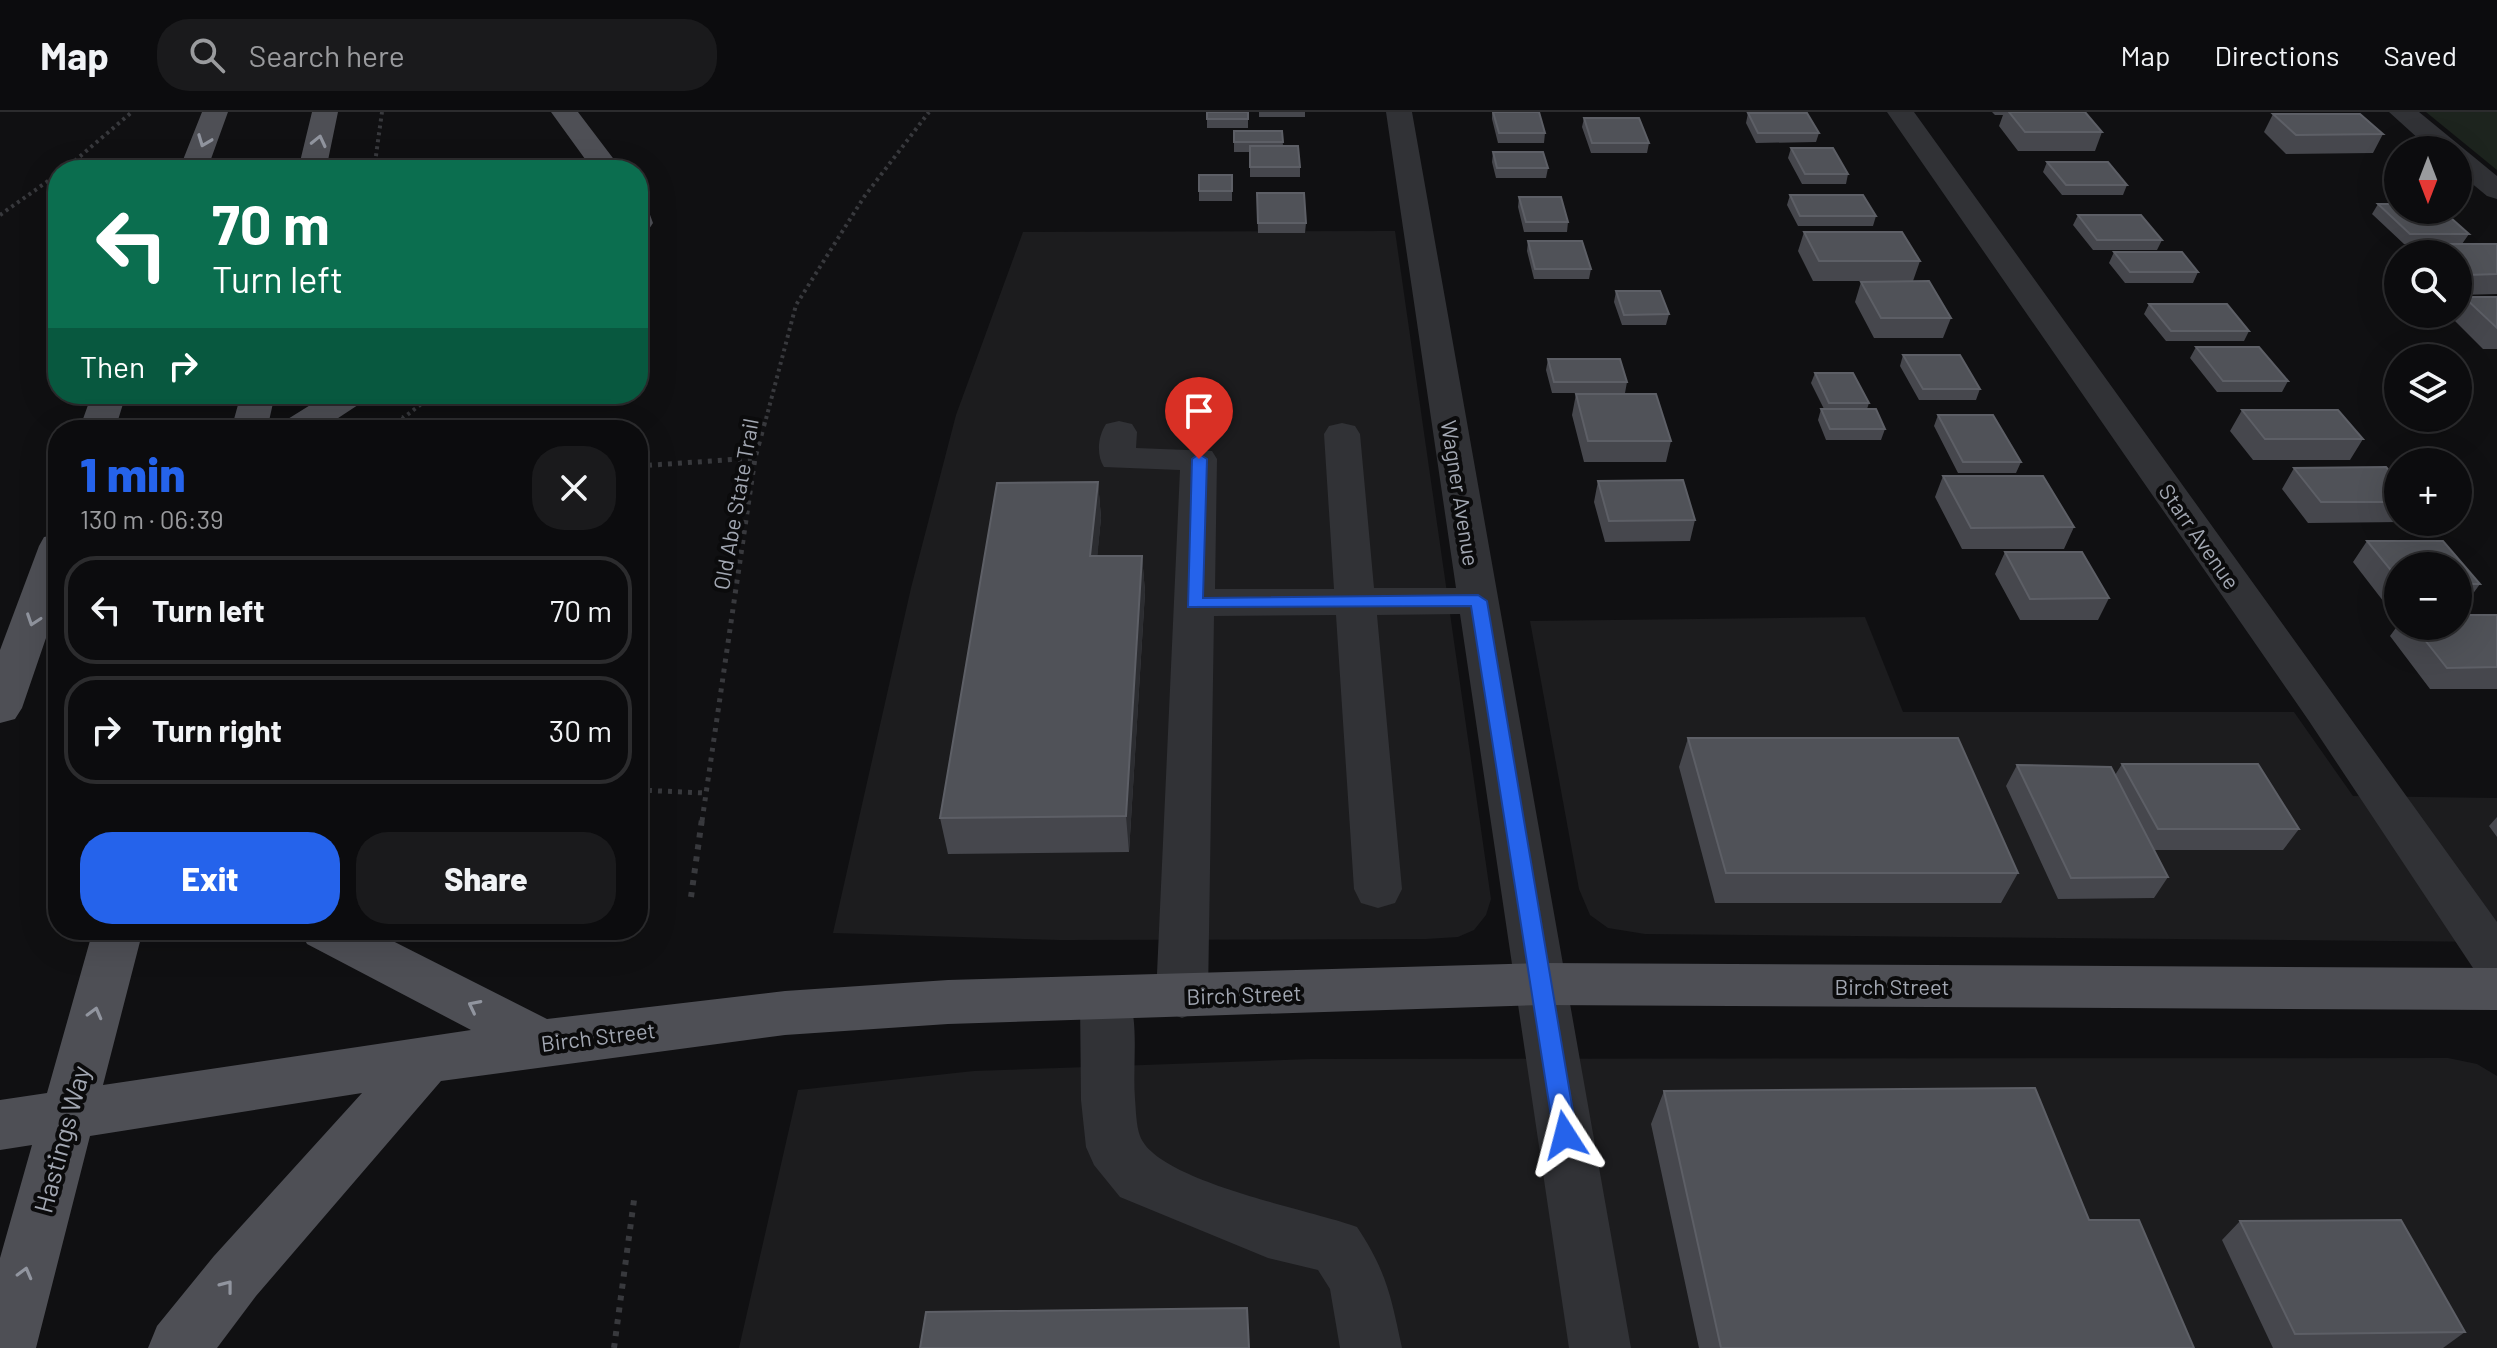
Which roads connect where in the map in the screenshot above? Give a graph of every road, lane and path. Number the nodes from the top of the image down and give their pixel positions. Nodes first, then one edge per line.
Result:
1 (132, 112) edge
2 (215, 112) edge
3 (325, 112) edge
4 (382, 112) edge
5 (564, 112) edge
6 (929, 112) edge
7 (1399, 112) edge
8 (1900, 112) edge
9 (2402, 112) edge
10 (2431, 136) edge
11 (76, 160) edge
12 (197, 160) edge
13 (314, 160) edge
14 (375, 160) edge
15 (600, 160) edge
16 (2472, 169) edge
17 (48, 181) edge
18 (2497, 190) edge
19 (0, 215) edge
20 (336, 404) edge
21 (421, 404) edge
22 (312, 420) edge
23 (400, 420) edge
24 (1119, 432) dead end
25 (1342, 434) dead end
26 (755, 458) junction
27 (648, 465) edge
28 (48, 574) edge
29 (1478, 601) junction
30 (1194, 603) junction
31 (1356, 603) junction
32 (0, 708) edge
33 (648, 790) edge
34 (706, 793) junction
35 (1378, 889) dead end
36 (691, 897) dead end
37 (115, 940) edge
38 (344, 940) edge
39 (2497, 962) edge
40 (1540, 984) junction
41 (2497, 989) edge
42 (1182, 996) junction
43 (1106, 999) junction
44 (543, 1042) junction
45 (424, 1062) junction
46 (67, 1115) junction
47 (0, 1125) edge
48 (634, 1200) dead end
49 (5, 1348) edge
50 (179, 1348) edge
51 (614, 1348) edge
52 (1371, 1348) edge
53 (1600, 1348) edge

1 - 11 path
2 -> 12 main road
13 -> 3 main road
4 - 14 path
5 - 15 main road
6 - 26 path, Old Abe State Trail
7 - 29 street, Wagner Avenue
8 - 39 street, Starr Avenue
9 - 10 street
16 - 18 street
17 - 19 path
20 - 22 main road
21 - 23 path
24 - 30 street
25 - 31 street
26 - 27 path
26 - 34 path, Old Abe State Trail
28 -> 32 main road
29 - 31 street
29 - 40 street, Wagner Avenue
30 - 31 street
30 - 42 street
31 - 35 street
33 - 34 path
34 - 36 path, Old Abe State Trail
46 -> 37 main road, Hastings Way
44 -> 38 main road
40 - 41 main road, Birch Street
40 - 42 main road, Birch Street
40 - 53 street, Wagner Avenue
42 - 43 main road, Birch Street
43 - 44 main road, Birch Street
43 - 52 street
44 - 45 main road, Birch Street
45 - 46 main road, Birch Street
50 -> 45 main road
46 - 47 main road, Birch Street
49 -> 46 main road, Hastings Way
48 - 51 path

